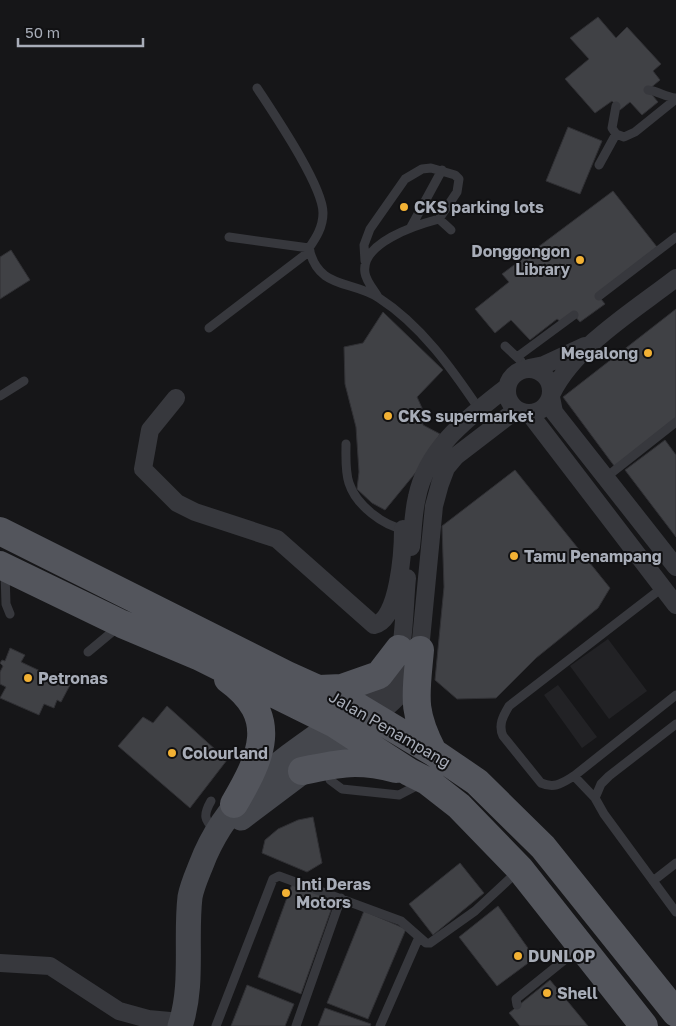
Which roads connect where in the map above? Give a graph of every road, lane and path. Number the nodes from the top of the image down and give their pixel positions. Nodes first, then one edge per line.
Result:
1 (258, 88) dead end
2 (648, 90) dead end
3 (676, 98) edge
4 (616, 106) dead end
5 (616, 134) junction
6 (599, 165) dead end
7 (442, 170) junction
8 (439, 219) junction
9 (411, 227) junction
10 (451, 230) dead end
11 (229, 237) dead end
12 (676, 237) edge
13 (309, 250) junction
14 (365, 261) junction
15 (676, 278) edge
16 (599, 296) dead end
17 (378, 297) junction
18 (574, 315) dead end
19 (209, 328) dead end
20 (593, 343) junction
21 (505, 346) dead end
22 (523, 363) junction
23 (24, 382) dead end
24 (507, 387) junction
25 (552, 395) junction
26 (0, 396) edge
27 (176, 398) dead end
28 (479, 409) junction
29 (523, 412) junction
30 (676, 422) edge
31 (346, 444) dead end
32 (605, 478) junction
33 (408, 530) junction
34 (0, 531) edge
35 (3, 566) edge
36 (676, 566) edge
37 (662, 588) junction
38 (676, 605) edge
39 (10, 614) dead end
40 (122, 624) junction
41 (410, 649) junction
42 (88, 652) dead end
43 (198, 656) junction
44 (296, 689) junction
45 (676, 695) edge
46 (367, 712) junction
47 (676, 724) edge
48 (344, 729) junction
49 (433, 752) junction
50 (315, 768) junction
51 (418, 776) junction
52 (574, 776) junction
53 (595, 798) junction
54 (222, 803) junction
55 (676, 863) edge
56 (520, 869) junction
57 (197, 873) junction
58 (654, 881) junction
59 (341, 898) junction
60 (676, 912) edge
61 (419, 937) junction
62 (580, 948) junction
63 (0, 963) edge
64 (517, 1006) dead end
65 (676, 1013) edge
66 (180, 1024) edge
67 (643, 1025) edge
68 (216, 1026) edge
69 (296, 1026) edge
70 (380, 1026) edge

1 - 13 lane
2 - 3 lane
3 - 5 lane
4 - 5 lane
5 - 6 lane
7 - 8 lane
7 - 9 lane
7 - 14 lane
8 - 9 lane
8 - 10 lane
9 - 14 lane
11 - 13 lane
12 - 16 lane
13 - 17 lane
13 - 19 lane
14 - 17 lane
15 - 20 street
17 - 28 lane
18 - 22 lane
20 - 22 street
20 - 25 street
21 - 22 lane
22 - 24 street
22 - 25 street
23 - 26 lane
24 - 28 street
24 - 29 street
25 - 29 street
25 - 32 street
27 - 33 street
28 - 29 street
28 - 33 street
29 - 37 street
29 - 41 street
30 - 32 lane
31 - 33 lane
32 - 36 street
33 - 41 street
34 - 44 main road, Jalan Penampang
35 - 39 lane
35 - 40 main road, Jalan Penampang
37 - 38 street
37 - 52 lane
40 - 42 lane
40 - 43 main road, Jalan Penampang
41 - 44 main road
41 - 46 street
41 - 49 main road
43 - 44 main road, Jalan Penampang
43 - 54 main road
44 - 46 main road, Jalan Penampang
44 - 48 main road, Jalan Penampang
45 - 52 lane
46 - 48 main road
46 - 49 main road, Jalan Penampang
47 - 53 lane
48 - 50 main road
48 - 51 main road, Jalan Penampang
48 - 54 main road
49 - 65 main road, Jalan Penampang
50 - 51 main road
50 - 57 main road
51 - 56 main road, Jalan Penampang
52 - 53 lane
53 - 58 lane
54 - 57 main road
55 - 58 lane
56 - 61 lane
56 - 62 main road, Jalan Penampang
57 - 66 main road
58 - 60 lane
59 - 61 lane
59 - 68 lane
59 - 69 lane
61 - 70 lane
62 - 64 lane
62 - 67 main road, Jalan Penampang
63 - 66 street

